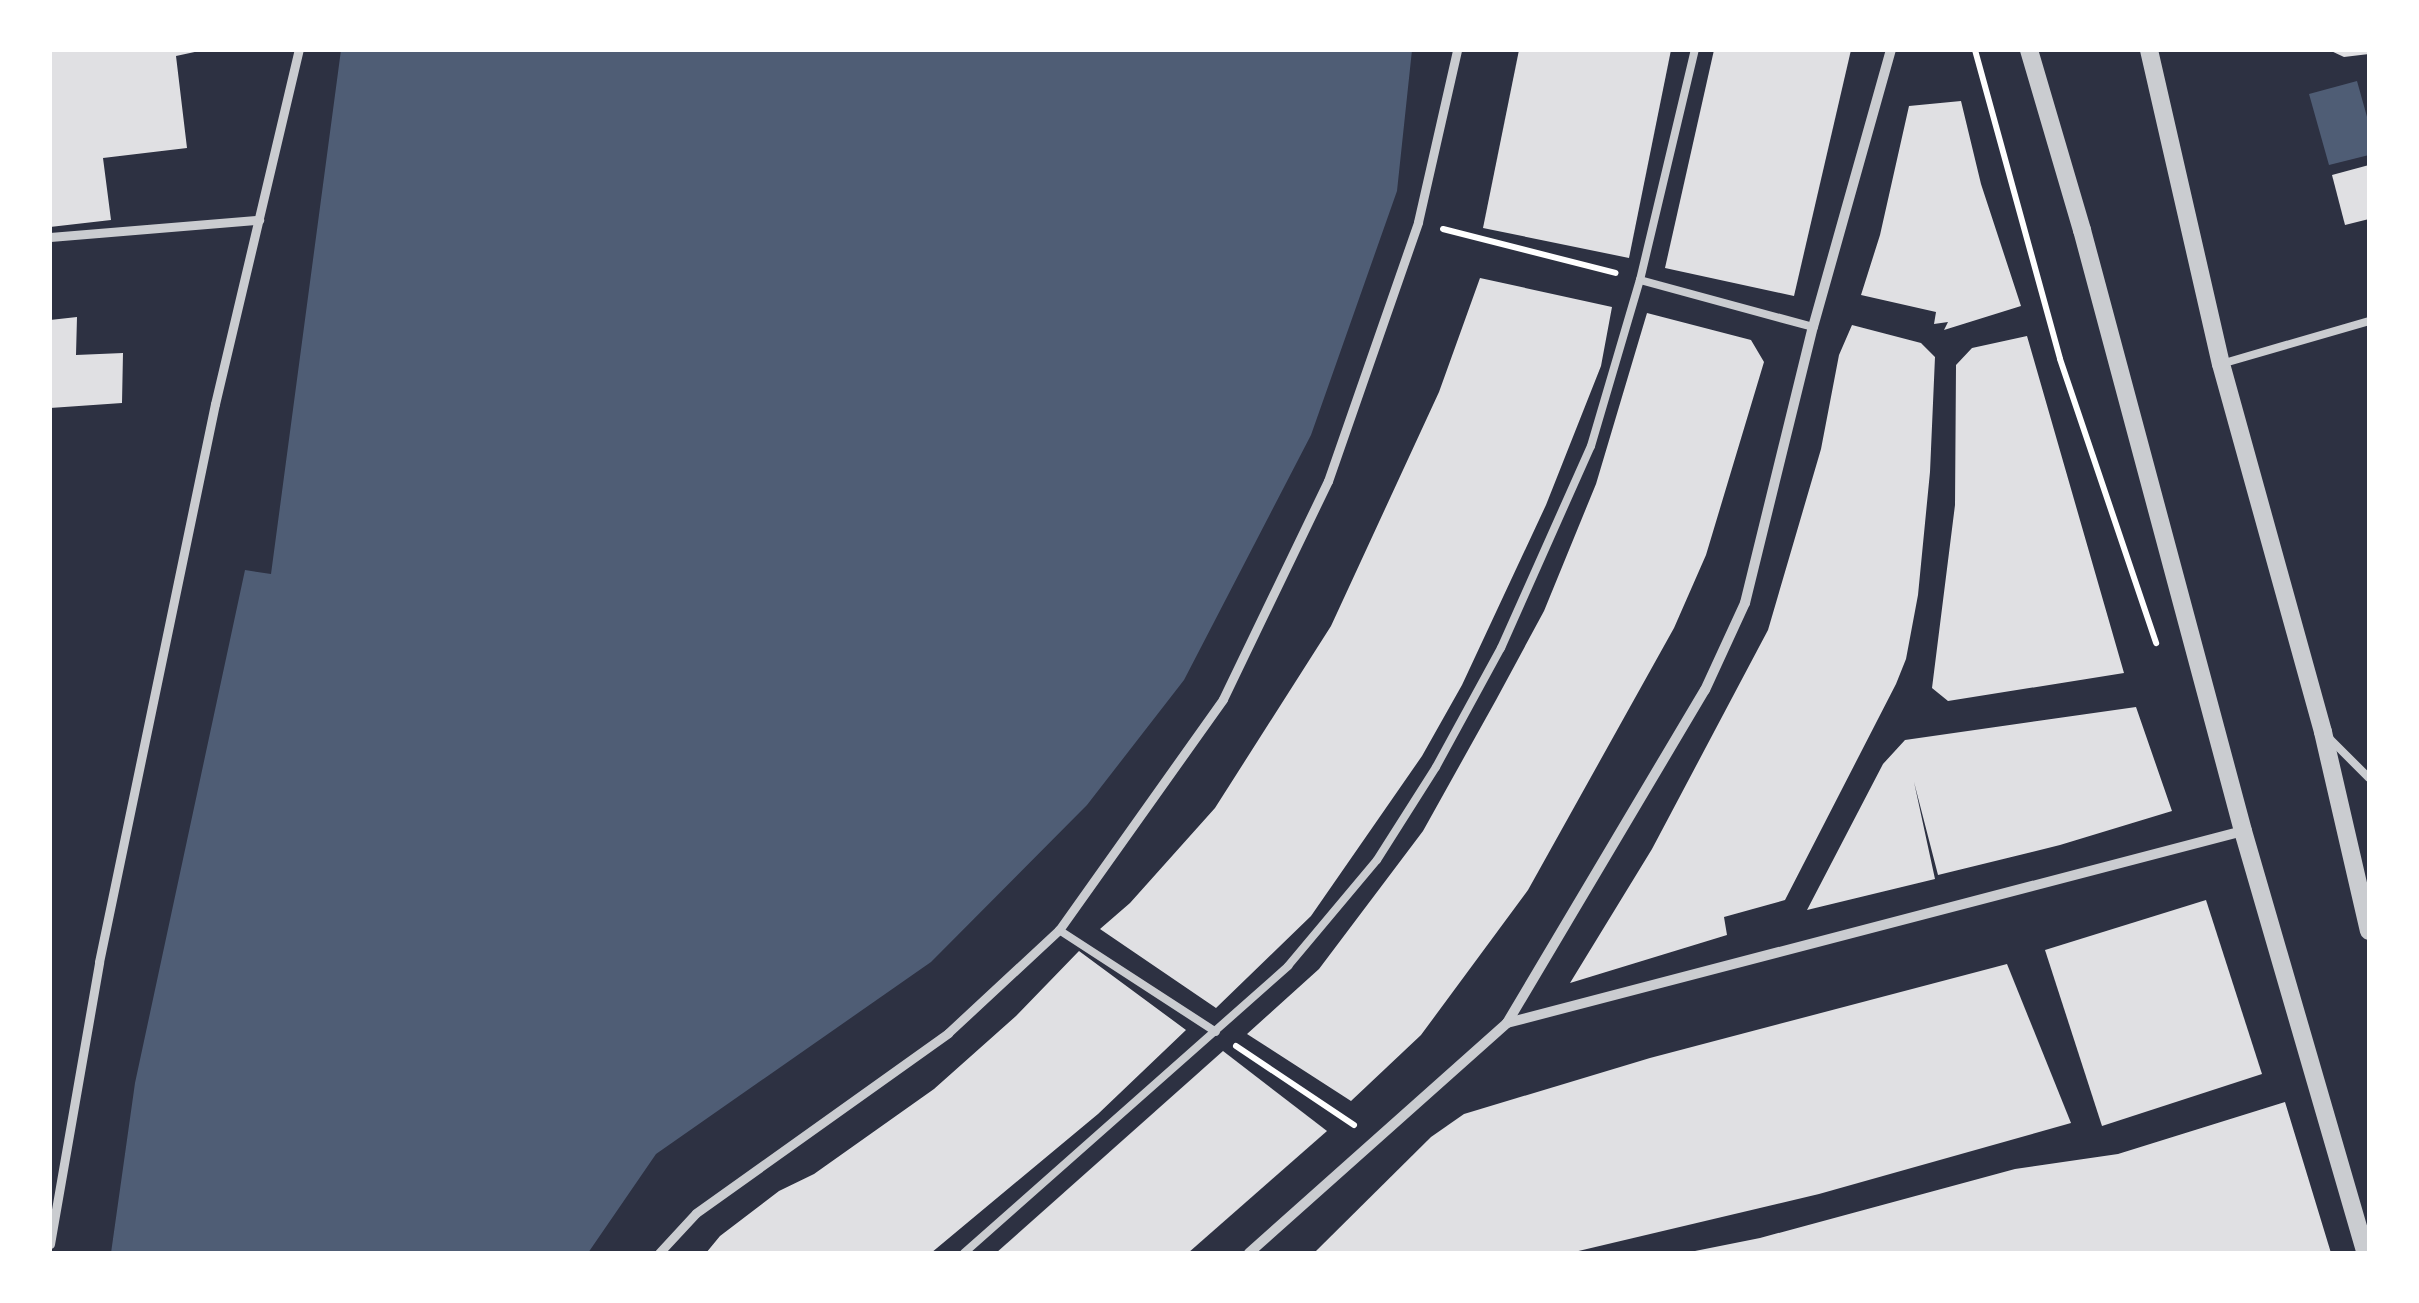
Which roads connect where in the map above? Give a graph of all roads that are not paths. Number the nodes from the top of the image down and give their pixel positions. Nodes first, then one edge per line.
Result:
1 (299, 50) edge
2 (1457, 50) edge
3 (1694, 50) edge
4 (1890, 50) edge
5 (2029, 50) edge
6 (2150, 51) edge
7 (259, 220) junction
8 (50, 237) edge
9 (1640, 280) junction
10 (2369, 321) edge
11 (1814, 326) junction
12 (2221, 364) junction
13 (2323, 732) junction
14 (2369, 778) edge
15 (2243, 831) junction
16 (1059, 930) junction
17 (2369, 930) edge
18 (1507, 1023) junction
19 (1216, 1032) junction
20 (50, 1244) edge
21 (658, 1253) edge
22 (964, 1253) edge
23 (1249, 1253) edge
24 (2366, 1253) edge

1 - 7 street
2 - 16 street
3 - 9 lane
4 - 11 street
5 - 15 street
6 - 12 street
7 - 8 street
7 - 20 street
9 - 11 lane
9 - 19 lane
10 - 12 lane
11 - 18 street
12 - 13 street
13 - 14 lane
13 - 17 street
15 - 18 street
15 - 24 street
16 - 19 lane
16 - 21 street
18 - 23 street
19 - 22 lane

